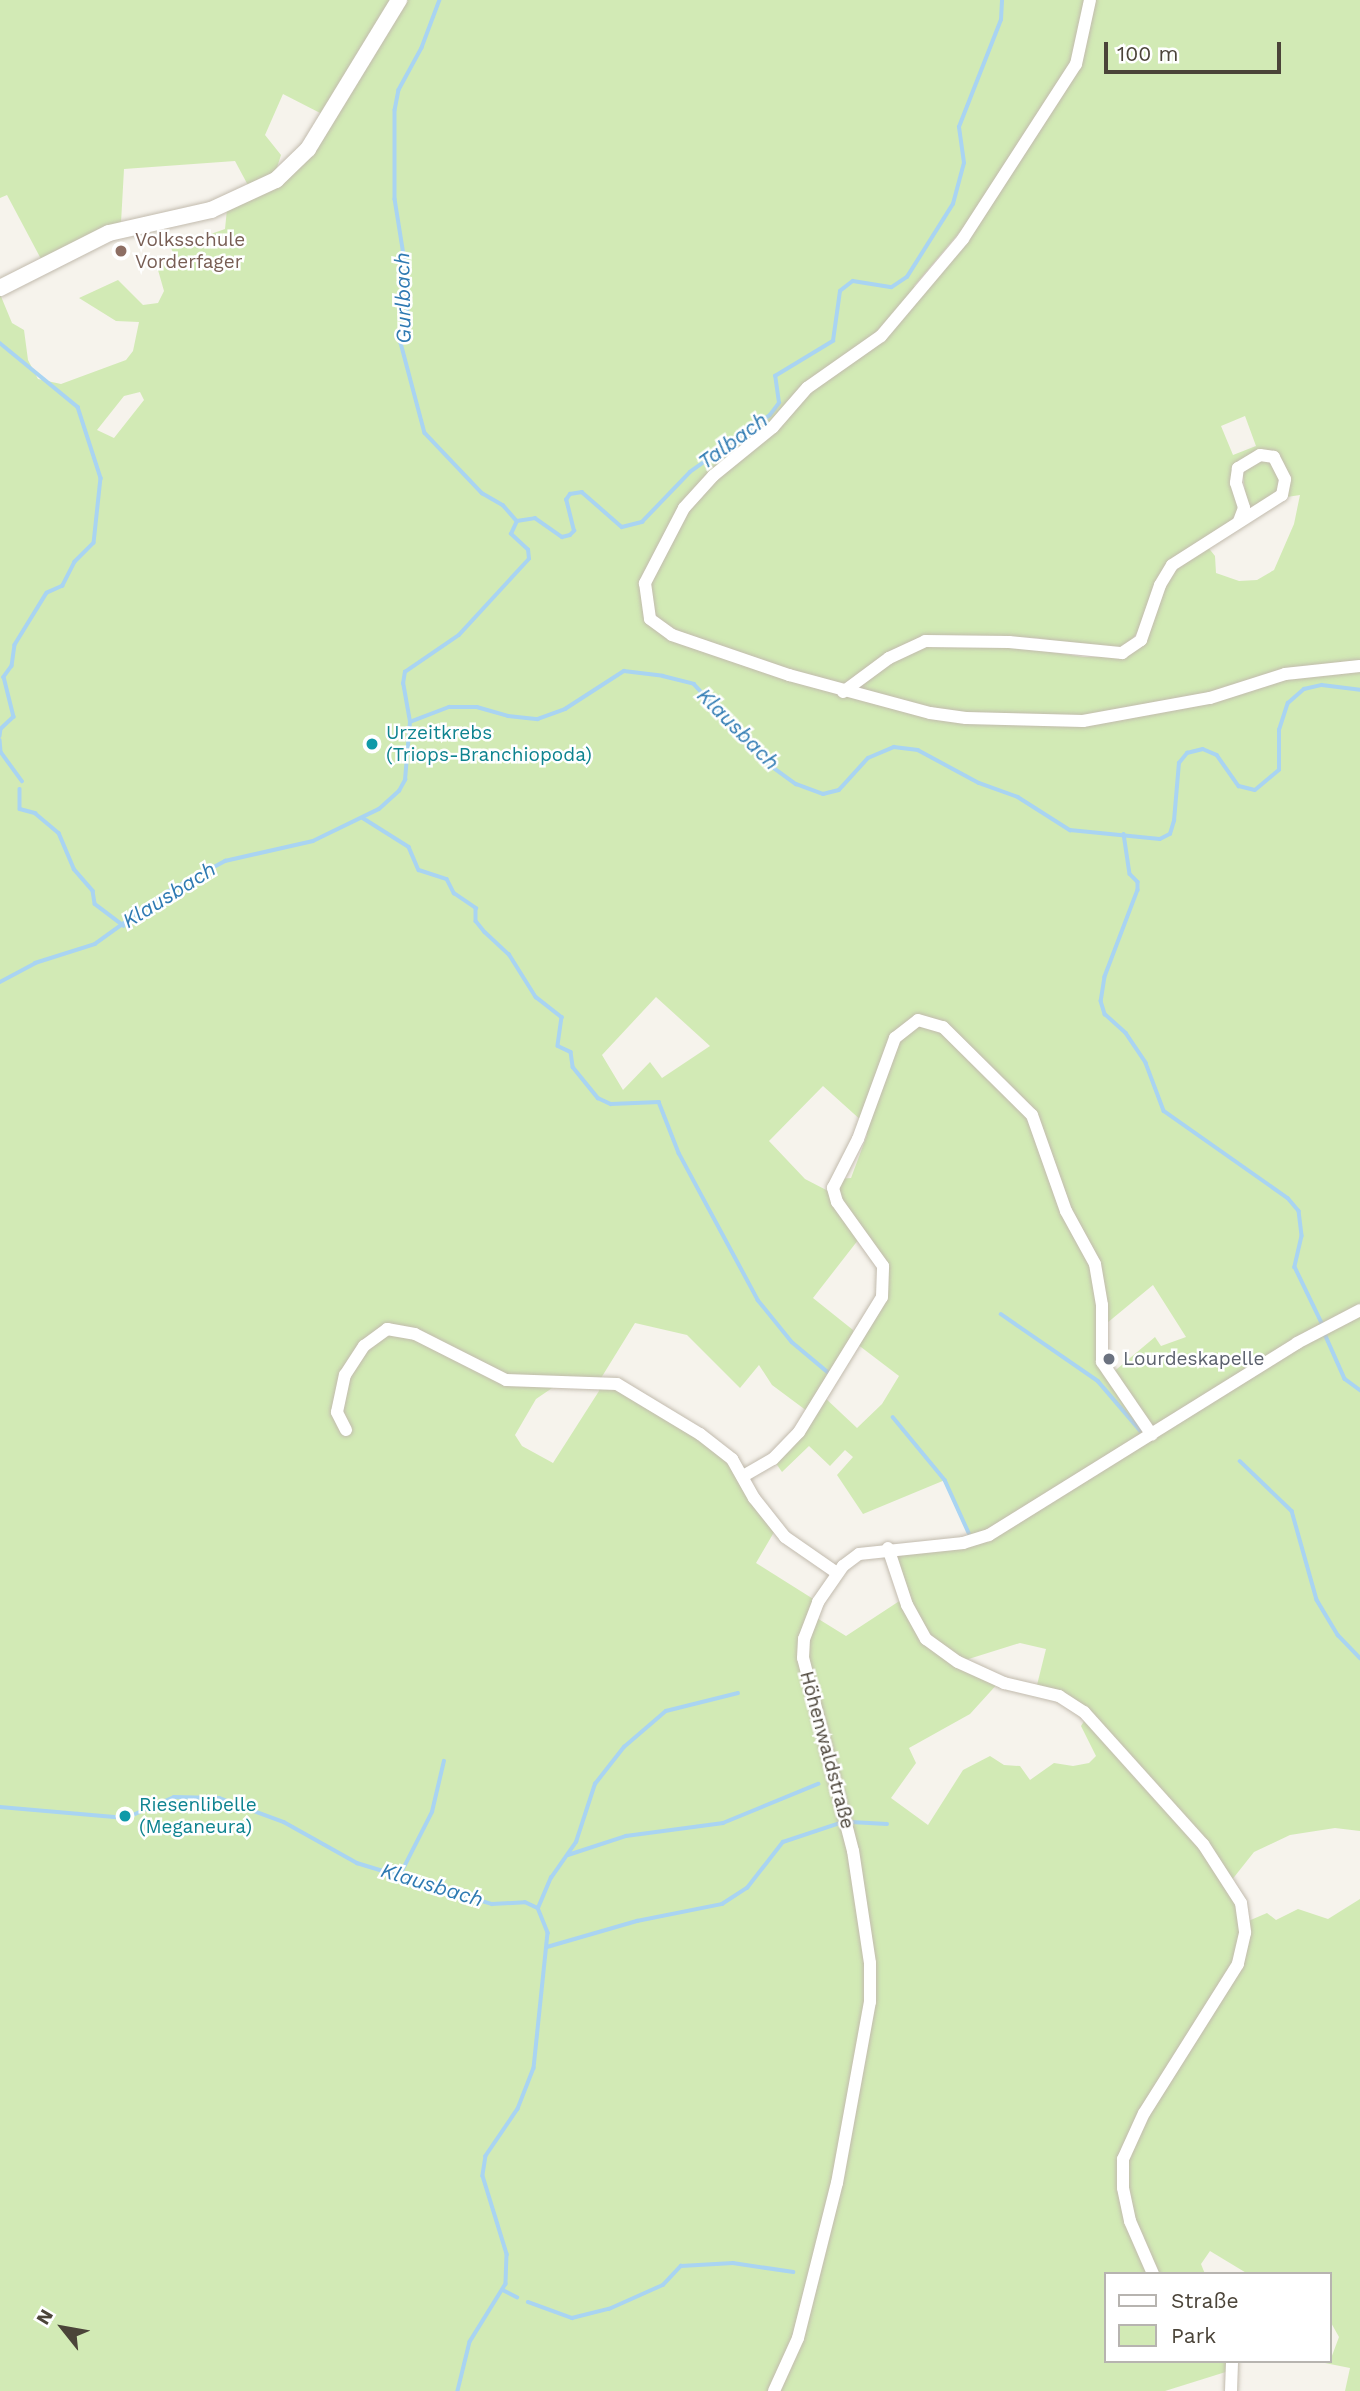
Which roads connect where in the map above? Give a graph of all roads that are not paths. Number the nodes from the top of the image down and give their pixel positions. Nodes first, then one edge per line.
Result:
1 (399, 0) edge
2 (1090, 0) edge
3 (0, 288) edge
4 (1239, 521) junction
5 (1360, 666) edge
6 (843, 692) junction
7 (1360, 1310) edge
8 (346, 1430) dead end
9 (1152, 1435) junction
10 (745, 1475) junction
11 (888, 1548) junction
12 (837, 1573) junction
13 (1152, 2272) edge
14 (1232, 2363) edge
15 (774, 2391) edge
16 (1231, 2391) edge

1 - 3 street
2 - 6 street
4 - 4 street
4 - 6 street
5 - 6 street
7 - 9 street, Höhenwaldstraße
8 - 10 street
9 - 10 street
9 - 11 street, Höhenwaldstraße
10 - 12 street
11 - 12 street, Höhenwaldstraße
11 - 13 street
12 - 15 street, Höhenwaldstraße
14 - 16 street

